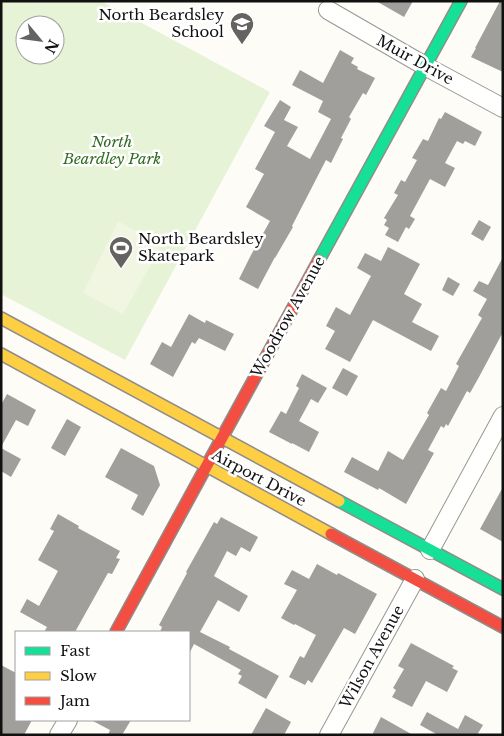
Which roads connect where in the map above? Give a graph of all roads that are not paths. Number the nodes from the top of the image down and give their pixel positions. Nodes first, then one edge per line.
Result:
1 (461, 1) edge
2 (328, 10) dead end
3 (425, 66) junction
4 (503, 108) edge
5 (1, 318) edge
6 (1, 354) edge
7 (503, 416) edge
8 (222, 438) junction
9 (206, 467) junction
10 (430, 550) junction
11 (414, 579) junction
12 (503, 589) edge
13 (503, 627) edge
14 (117, 631) edge
15 (67, 721) edge
16 (59, 735) edge
17 (329, 735) edge

1 - 3 main road, Woodrow Avenue
2 - 3 street, Muir Drive
3 - 4 street, Muir Drive
3 - 8 main road, Woodrow Avenue
5 - 8 main road, Airport Drive
6 - 9 main road, Airport Drive
7 - 10 street
8 - 9 main road, Woodrow Avenue
8 - 10 main road, Airport Drive
9 - 11 main road, Airport Drive
9 - 14 main road, Woodrow Avenue
10 - 12 main road, Airport Drive
11 - 13 main road, Airport Drive
11 - 17 street, Wilson Avenue
15 - 16 street

